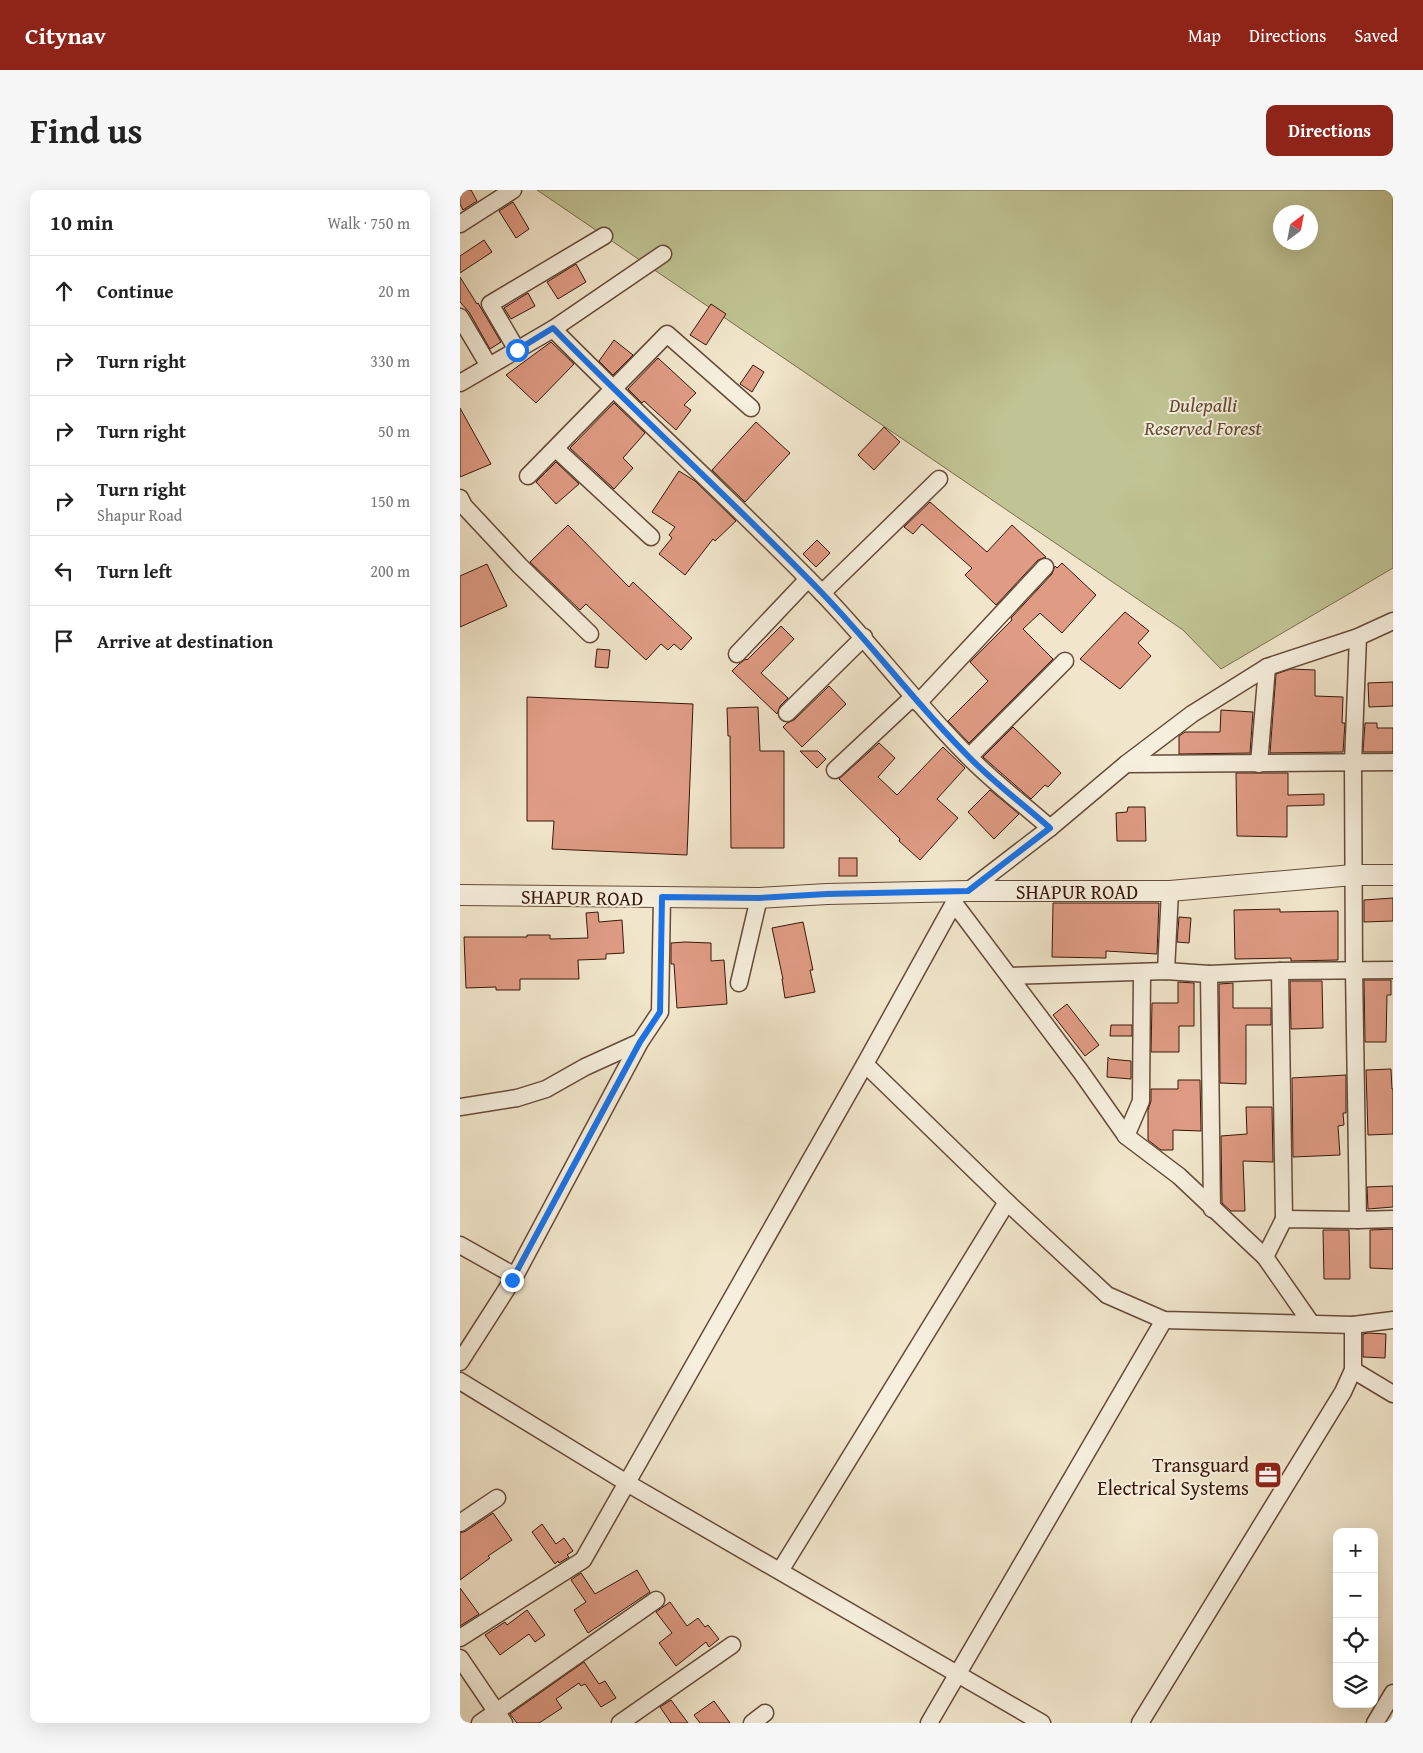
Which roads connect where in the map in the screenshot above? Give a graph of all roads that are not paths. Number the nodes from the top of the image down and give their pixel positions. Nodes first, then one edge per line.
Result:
1 (513, 190) edge
2 (460, 224) edge
3 (604, 236) dead end
4 (663, 254) dead end
5 (460, 317) edge
6 (553, 328) junction
7 (517, 350) junction
8 (489, 366) junction
9 (460, 384) edge
10 (613, 390) junction
11 (751, 408) dead end
12 (556, 449) junction
13 (528, 476) dead end
14 (939, 480) dead end
15 (460, 498) edge
16 (651, 537) dead end
17 (1045, 567) dead end
18 (808, 579) junction
19 (822, 593) junction
20 (1393, 621) edge
21 (590, 634) dead end
22 (864, 637) junction
23 (1358, 638) junction
24 (737, 654) dead end
25 (1065, 661) dead end
26 (1267, 667) junction
27 (916, 700) junction
28 (787, 713) dead end
29 (969, 757) junction
30 (1393, 762) edge
31 (1353, 763) junction
32 (1126, 764) junction
33 (1259, 764) junction
34 (835, 770) dead end
35 (1050, 828) junction
36 (1353, 875) junction
37 (1393, 875) edge
38 (1170, 891) junction
39 (460, 895) edge
40 (959, 895) junction
41 (662, 897) junction
42 (759, 898) junction
43 (1354, 970) junction
44 (1393, 970) edge
45 (1166, 971) junction
46 (1280, 971) junction
47 (1142, 972) junction
48 (1210, 974) junction
49 (1010, 976) junction
50 (739, 984) dead end
51 (640, 1042) junction
52 (866, 1064) junction
53 (460, 1107) edge
54 (1126, 1136) junction
55 (1007, 1202) junction
56 (1212, 1209) junction
57 (1284, 1219) junction
58 (1393, 1219) edge
59 (1358, 1220) junction
60 (460, 1245) edge
61 (1265, 1257) junction
62 (515, 1276) junction
63 (1164, 1320) junction
64 (1393, 1320) edge
65 (1311, 1323) junction
66 (1353, 1325) junction
67 (460, 1362) edge
68 (1353, 1370) junction
69 (460, 1381) edge
70 (1393, 1394) edge
71 (627, 1483) junction
72 (497, 1498) dead end
73 (460, 1523) edge
74 (780, 1571) junction
75 (656, 1600) dead end
76 (460, 1638) edge
77 (732, 1645) dead end
78 (460, 1658) edge
79 (957, 1674) junction
80 (1393, 1693) edge
81 (500, 1717) edge
82 (480, 1723) edge
83 (620, 1723) edge
84 (929, 1723) edge
85 (1042, 1723) edge
86 (1140, 1723) edge
87 (1376, 1723) edge

1 - 2 street
3 - 7 street
4 - 6 street
5 - 8 street
6 - 7 street
6 - 10 street
7 - 8 street
8 - 9 street
10 - 11 street
10 - 12 street
10 - 18 street
12 - 13 street
12 - 16 street
14 - 19 street
15 - 21 street
17 - 27 street
18 - 19 street
18 - 24 street
19 - 22 street
20 - 23 street
22 - 27 street
22 - 28 street
23 - 26 street
23 - 31 street
25 - 29 street
26 - 32 street
26 - 33 street
27 - 29 street
27 - 34 street
29 - 35 street
30 - 31 street
31 - 33 street
31 - 36 street
32 - 33 street
32 - 35 street
35 - 40 street
36 - 37 street, SHAPUR ROAD
36 - 38 street, SHAPUR ROAD
36 - 43 street
38 - 40 street, SHAPUR ROAD
38 - 45 street
39 - 41 street, SHAPUR ROAD
40 - 42 street, SHAPUR ROAD
40 - 49 street
40 - 52 street
41 - 42 street, SHAPUR ROAD
41 - 51 street
42 - 50 street
43 - 44 street
43 - 46 street
43 - 59 street
45 - 47 street
45 - 48 street
46 - 48 street
46 - 57 street
47 - 49 street
47 - 54 street
48 - 56 street
49 - 54 street
51 - 53 street
51 - 62 street
52 - 55 street
52 - 71 street
54 - 56 street
55 - 63 street
55 - 74 street
56 - 61 street
57 - 59 street
57 - 61 street
58 - 59 street
60 - 62 street
61 - 65 street
62 - 67 street
63 - 65 street
63 - 79 street
64 - 66 street
65 - 66 street
66 - 68 street
68 - 70 street
68 - 86 street
69 - 71 street
71 - 74 street
71 - 76 street
72 - 73 street
74 - 79 street
75 - 81 street
77 - 83 street
78 - 81 street
79 - 84 street
79 - 85 street
80 - 87 street
81 - 82 street

